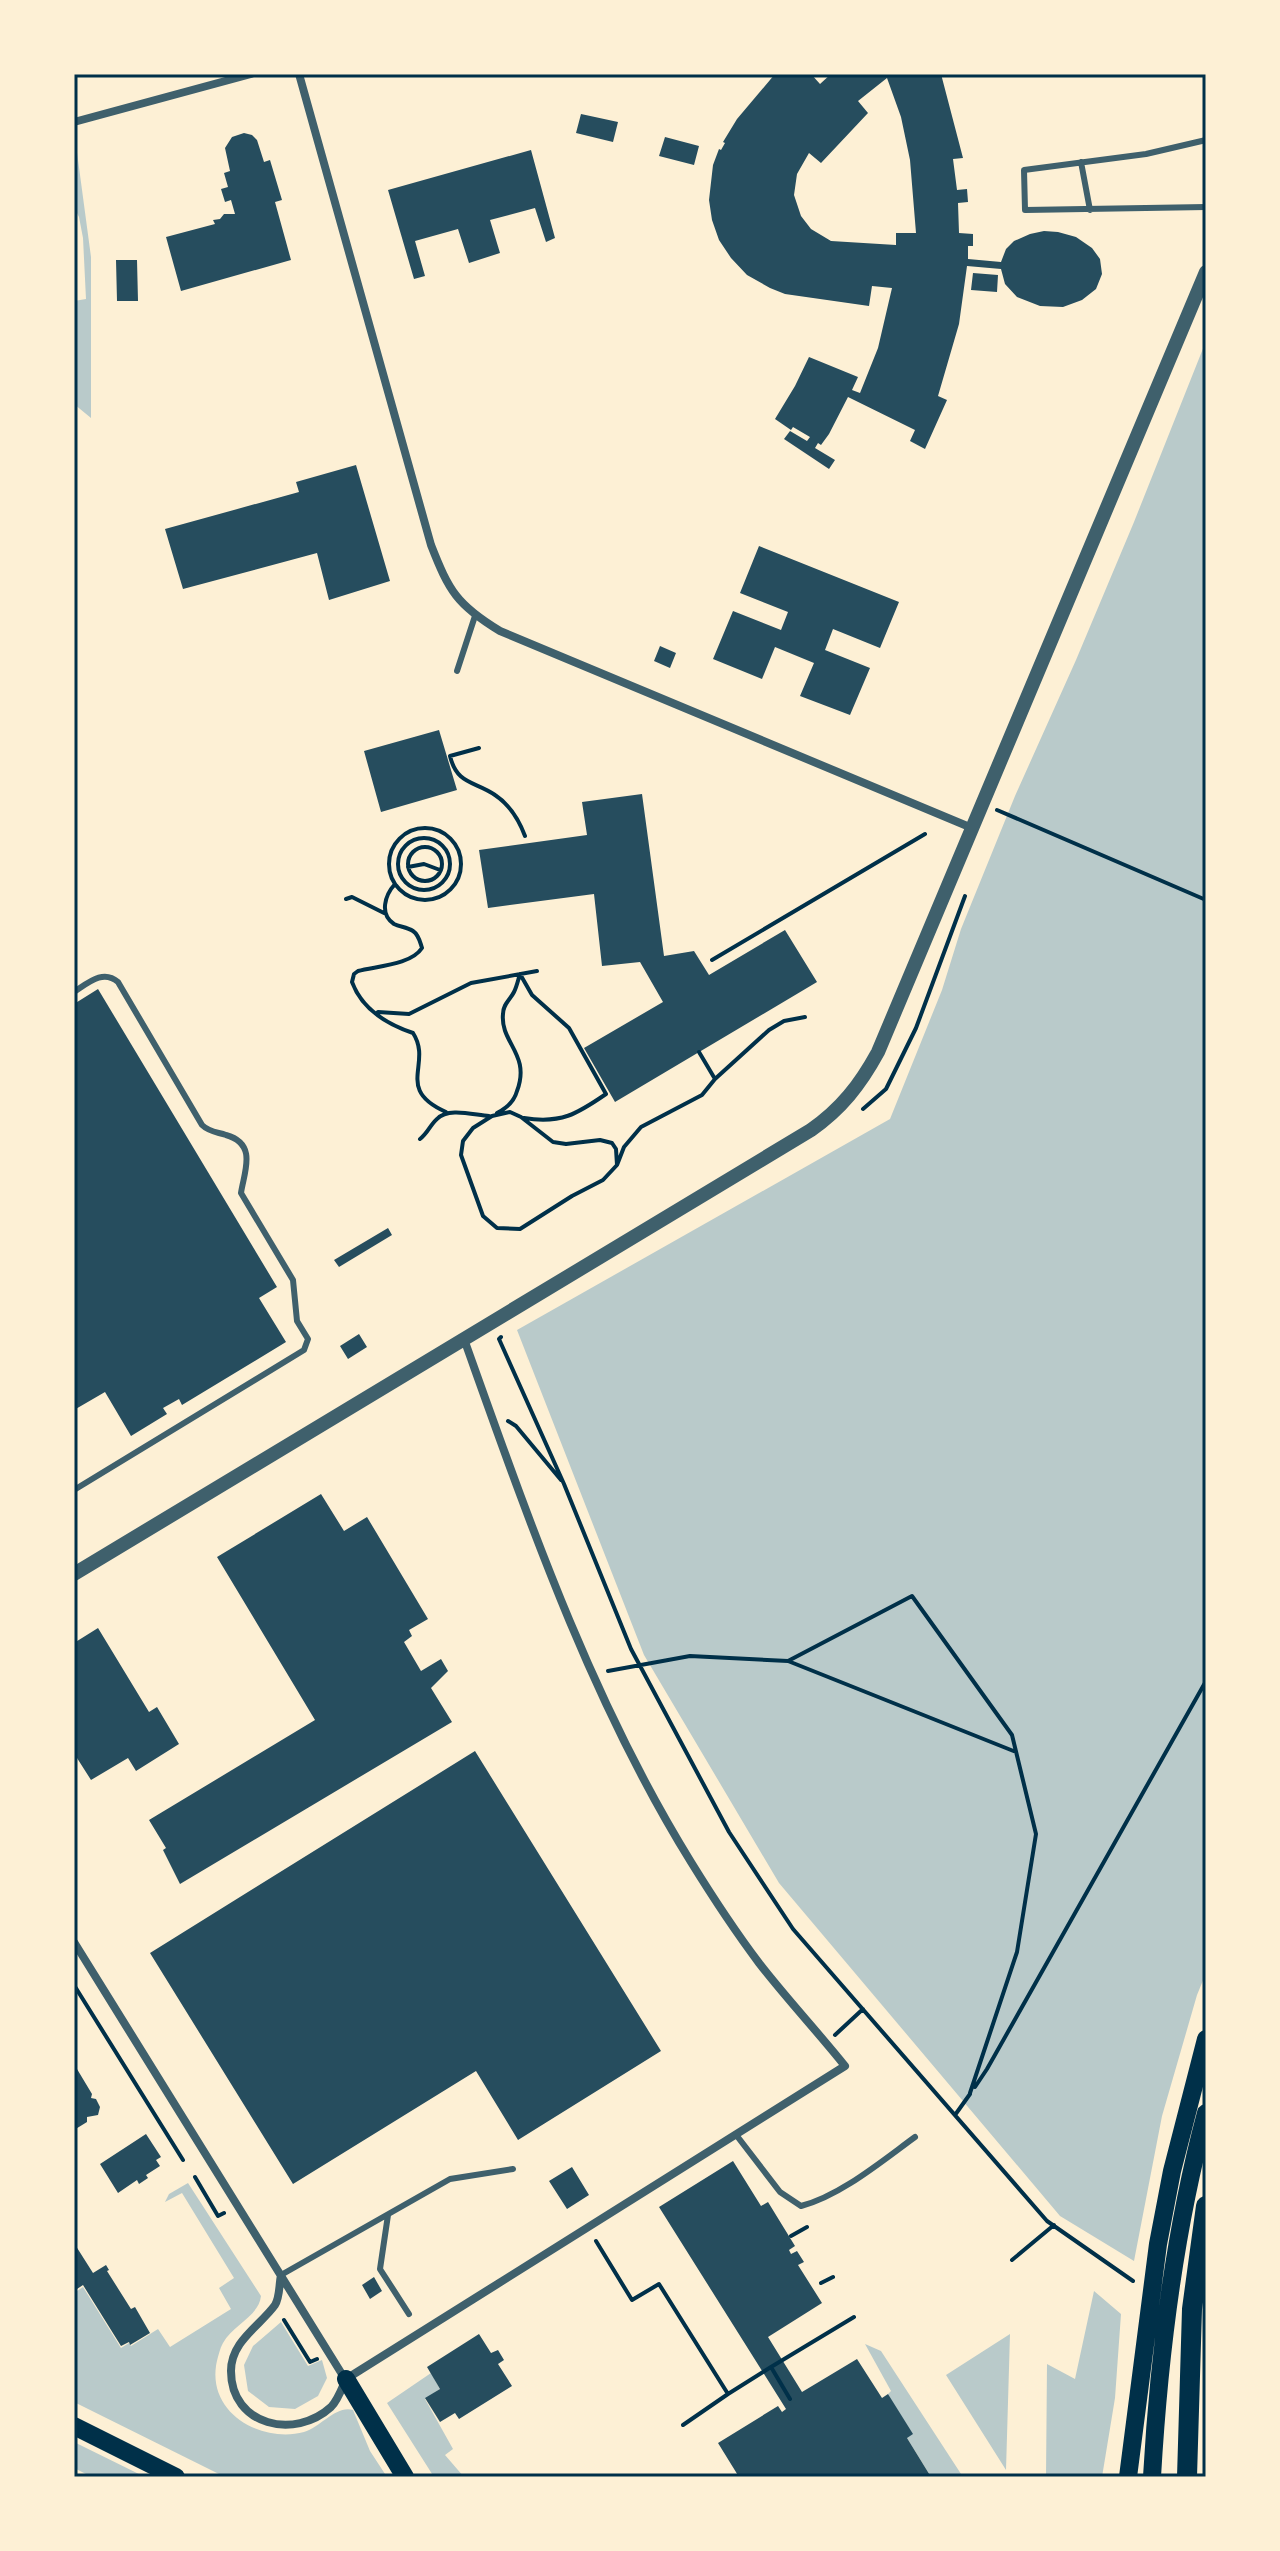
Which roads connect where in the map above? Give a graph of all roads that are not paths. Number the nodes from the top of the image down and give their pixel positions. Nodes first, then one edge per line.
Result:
1 (251, 74) edge
2 (299, 74) edge
3 (74, 122) edge
4 (1206, 140) edge
5 (1081, 162) junction
6 (1206, 207) edge
7 (1090, 210) junction
8 (1206, 272) edge
9 (475, 616) junction
10 (457, 671) dead end
11 (973, 829) junction
12 (74, 992) edge
13 (464, 1339) junction
14 (74, 1490) edge
15 (74, 1574) edge
16 (74, 1942) edge
17 (1206, 2039) edge
18 (1206, 2113) edge
19 (737, 2136) junction
20 (915, 2137) dead end
21 (513, 2169) dead end
22 (1206, 2206) edge
23 (388, 2214) junction
24 (281, 2275) junction
25 (409, 2314) dead end
26 (346, 2379) junction
27 (74, 2426) edge
28 (176, 2477) edge
29 (405, 2477) edge
30 (1128, 2477) edge
31 (1152, 2477) edge
32 (1187, 2477) edge

1 - 3 street
2 - 9 street
4 - 5 lane
5 - 7 lane
5 - 7 lane
6 - 7 lane
8 - 11 street
9 - 10 lane
9 - 11 street
11 - 13 street
12 - 14 lane
13 - 15 street
13 - 19 street
16 - 24 street
17 - 30 main road
18 - 31 main road
19 - 20 lane
19 - 26 street
21 - 23 lane
22 - 32 highway
23 - 24 lane
23 - 25 lane
24 - 26 street
24 - 26 street
26 - 29 main road
27 - 28 main road

